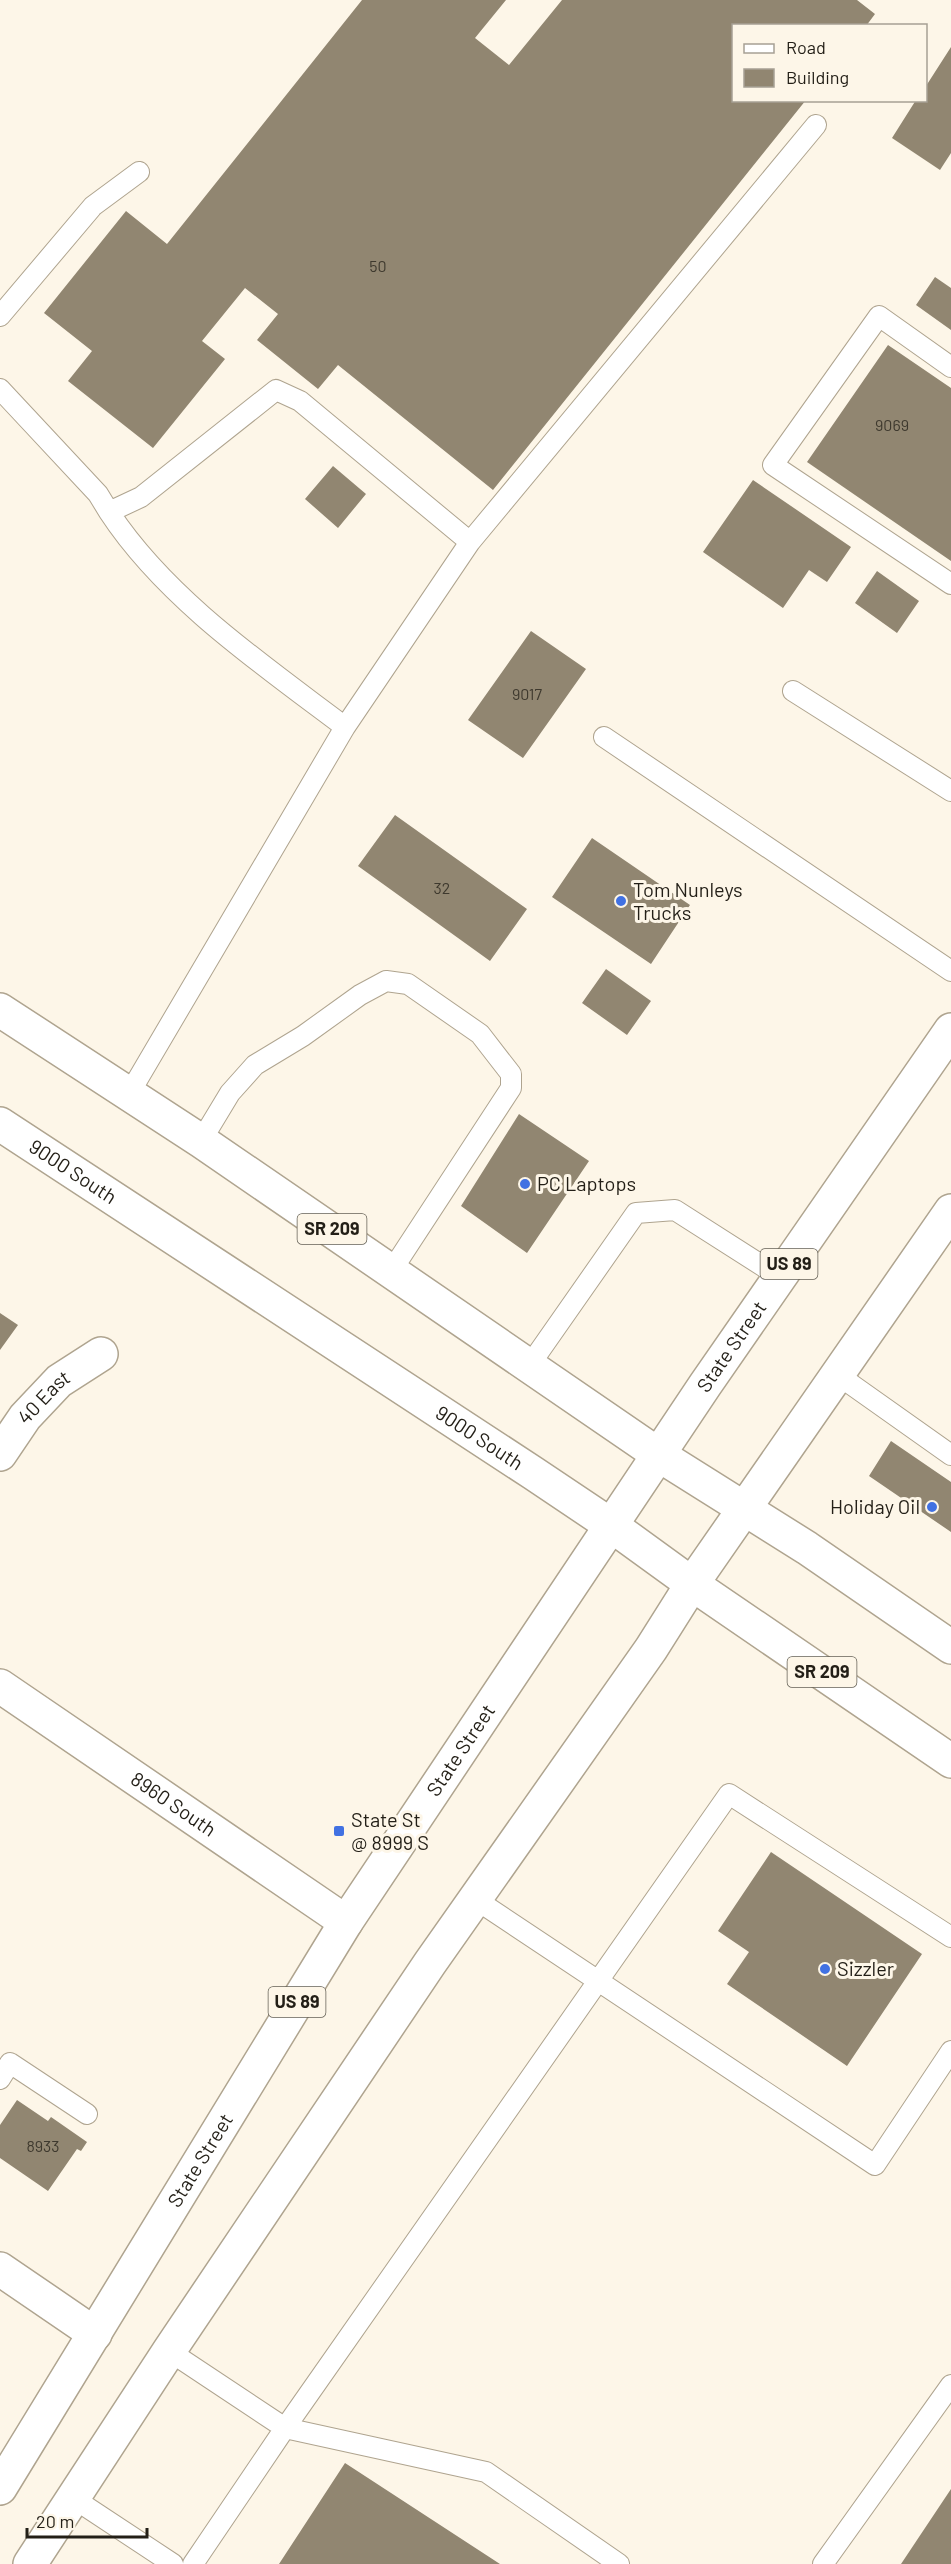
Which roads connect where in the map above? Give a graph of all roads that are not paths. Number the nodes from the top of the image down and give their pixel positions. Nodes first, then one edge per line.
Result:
1 (816, 125) dead end
2 (139, 172) dead end
3 (0, 316) edge
4 (951, 367) edge
5 (0, 389) edge
6 (109, 512) junction
7 (470, 542) junction
8 (951, 584) edge
9 (793, 691) dead end
10 (345, 727) junction
11 (604, 737) dead end
12 (951, 790) edge
13 (951, 971) edge
14 (0, 1010) edge
15 (951, 1030) edge
16 (129, 1095) junction
17 (0, 1124) edge
18 (201, 1141) junction
19 (951, 1211) edge
20 (392, 1270) junction
21 (780, 1277) junction
22 (101, 1354) dead end
23 (529, 1366) junction
24 (838, 1375) junction
25 (0, 1454) edge
26 (659, 1455) junction
27 (951, 1455) edge
28 (746, 1508) junction
29 (612, 1526) junction
30 (692, 1584) junction
31 (951, 1647) edge
32 (0, 1686) edge
33 (951, 1761) edge
34 (475, 1899) junction
35 (346, 1922) junction
36 (951, 1937) edge
37 (597, 1982) junction
38 (951, 2051) edge
39 (0, 2079) edge
40 (87, 2114) dead end
41 (0, 2269) edge
42 (95, 2334) junction
43 (169, 2351) junction
44 (951, 2385) edge
45 (285, 2428) junction
46 (0, 2488) edge
47 (73, 2498) junction
48 (196, 2563) edge
49 (30, 2564) edge
50 (173, 2564) edge
51 (619, 2564) edge
52 (823, 2564) edge

1 - 7 lane
2 - 3 lane
4 - 8 lane
5 - 6 lane
6 - 7 lane
6 - 10 lane
7 - 10 lane
9 - 12 lane
10 - 16 lane
11 - 13 lane
14 - 16 main road, SR 209
15 - 21 main road, State Street / US 89
16 - 18 main road, SR 209
17 - 29 main road, 9000 South / SR 209
18 - 20 main road, SR 209
18 - 20 lane
19 - 24 main road
20 - 23 main road, SR 209
21 - 23 lane
21 - 26 main road, State Street / US 89
22 - 25 main road, 40 East
23 - 26 main road, SR 209
24 - 27 lane
24 - 28 main road
26 - 28 main road, SR 209
26 - 29 main road, State Street / US 89
28 - 30 main road
28 - 31 main road, SR 209
29 - 30 main road, 9000 South / SR 209
29 - 35 main road, State Street / US 89
30 - 33 main road, 9000 South / SR 209
30 - 34 main road
32 - 35 main road, 8960 South
34 - 37 lane
34 - 43 main road
35 - 42 main road, State Street / US 89
36 - 37 lane
37 - 38 lane
37 - 45 lane
39 - 40 lane
41 - 42 main road
42 - 46 main road, State Street / US 89
43 - 45 lane
43 - 47 main road
44 - 52 lane
45 - 48 lane
45 - 51 lane
47 - 49 main road
47 - 50 lane

